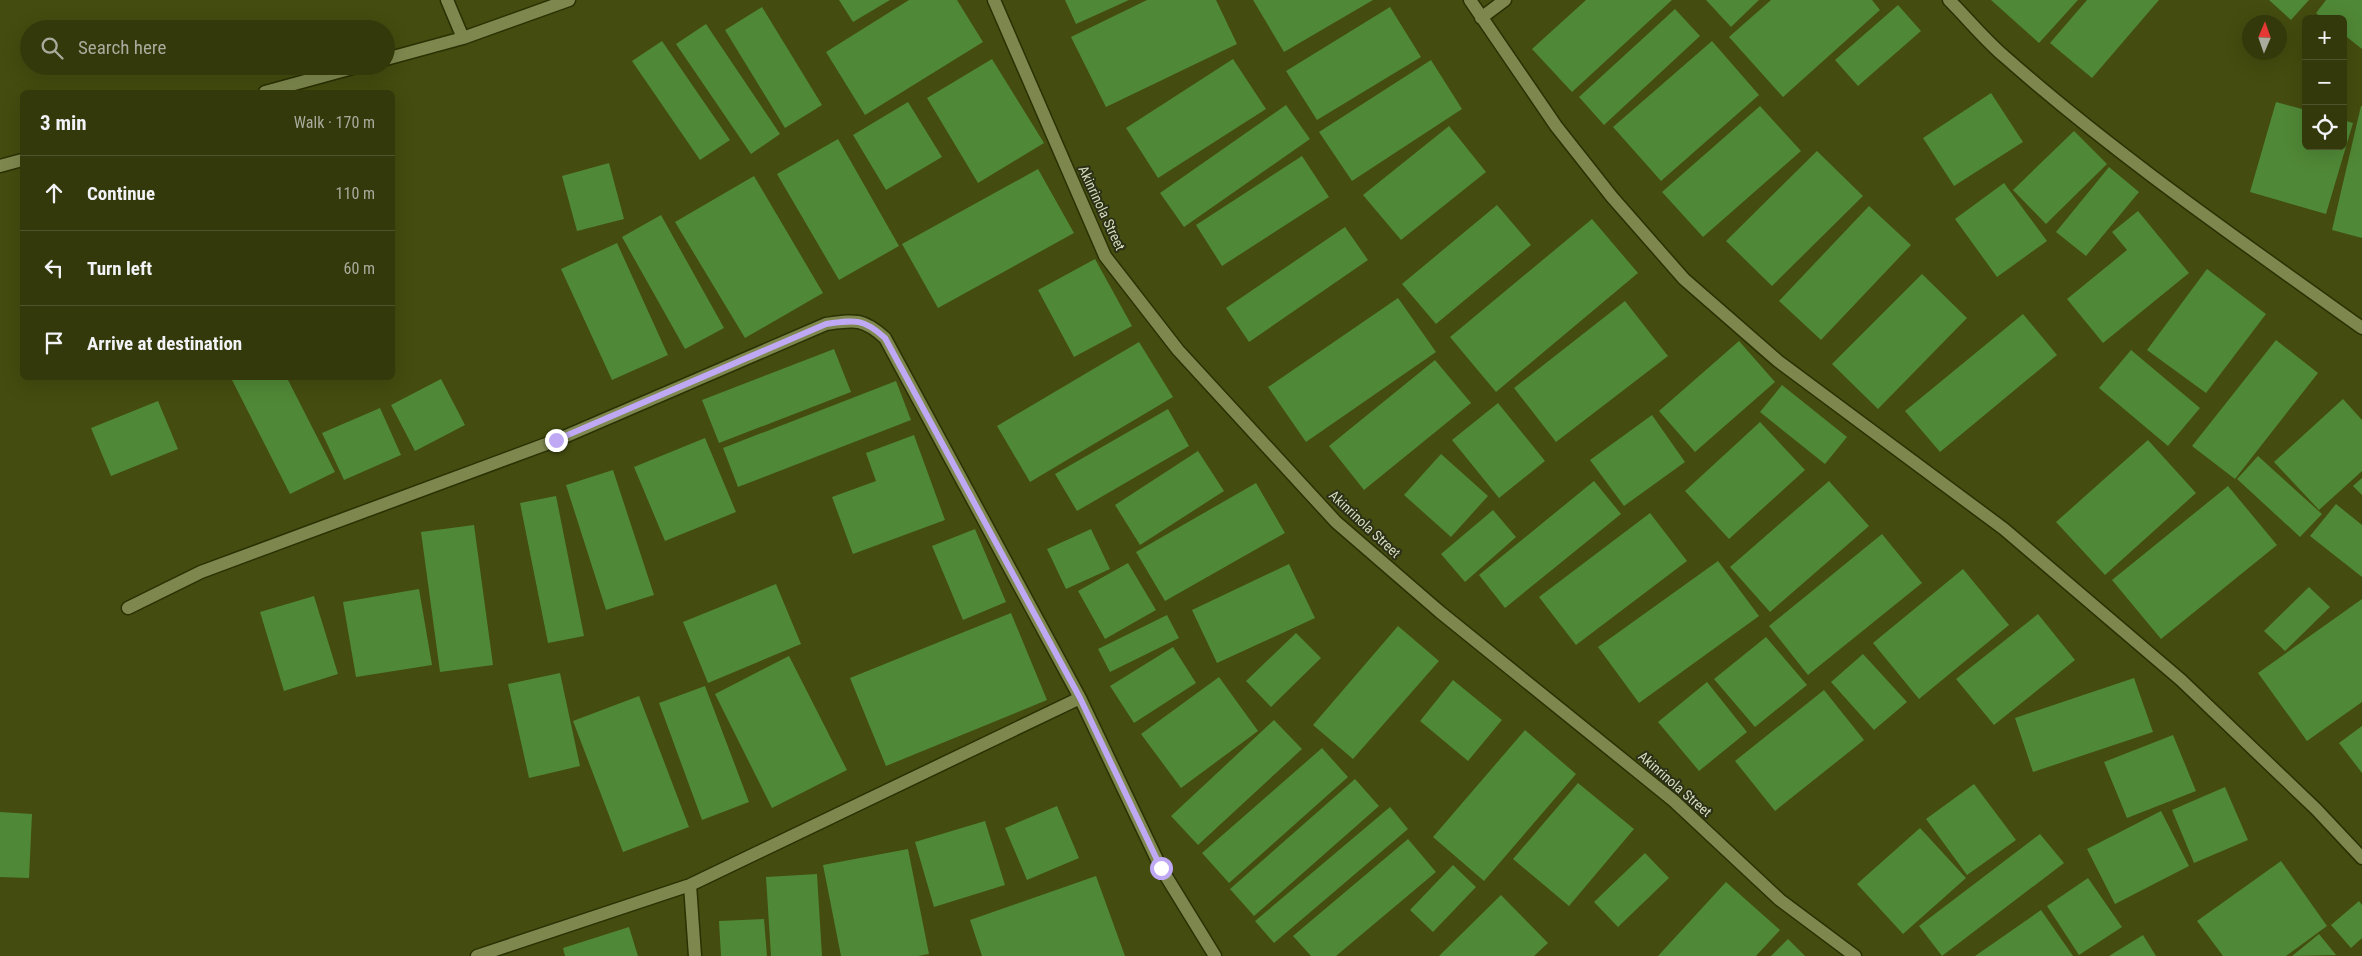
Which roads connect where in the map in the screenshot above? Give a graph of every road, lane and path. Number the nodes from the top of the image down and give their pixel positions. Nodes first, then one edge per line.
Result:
1 (447, 0) edge
2 (569, 0) edge
3 (994, 0) edge
4 (1470, 0) edge
5 (1505, 0) edge
6 (1949, 0) edge
7 (1480, 18) junction
8 (463, 38) junction
9 (395, 57) edge
10 (327, 75) edge
11 (272, 90) edge
12 (20, 161) edge
13 (0, 166) edge
14 (2362, 328) edge
15 (128, 608) dead end
16 (1080, 698) junction
17 (2362, 858) edge
18 (690, 885) junction
19 (477, 956) edge
20 (695, 956) edge
21 (1215, 956) edge
22 (1855, 956) edge

1 - 8 street
2 - 8 street
3 - 22 street, Akinrinola Street
4 - 7 street
5 - 7 street
6 - 14 street
7 - 17 street
8 - 9 street
10 - 11 street
12 - 13 street
15 - 16 street
16 - 18 street
16 - 21 street
18 - 19 street
18 - 20 street

